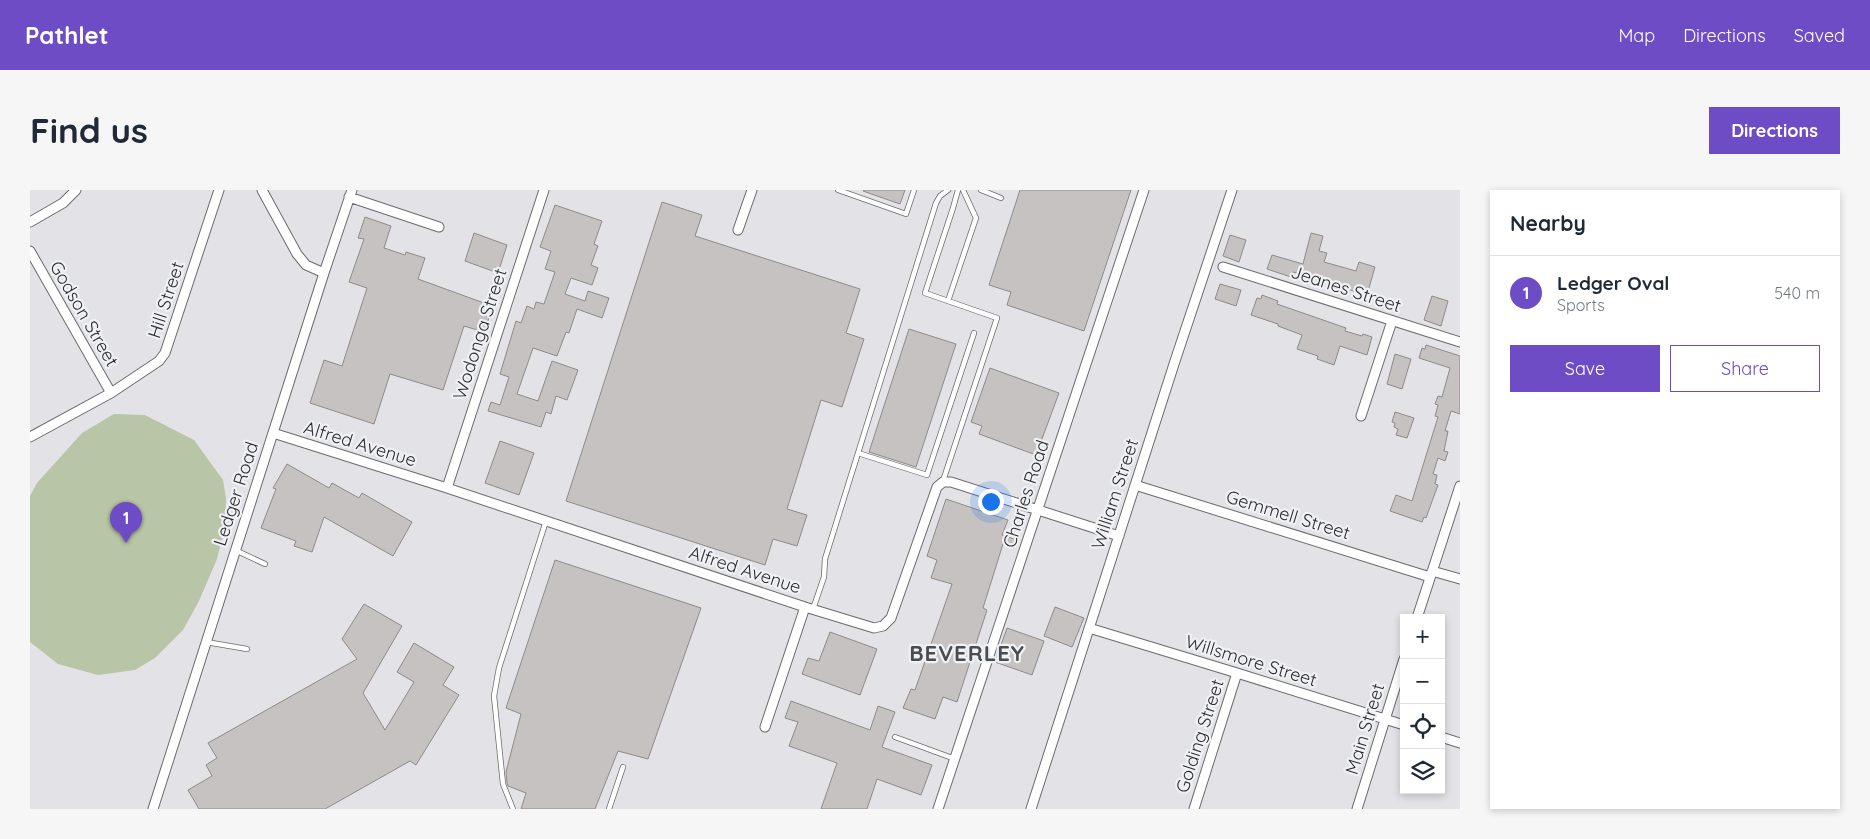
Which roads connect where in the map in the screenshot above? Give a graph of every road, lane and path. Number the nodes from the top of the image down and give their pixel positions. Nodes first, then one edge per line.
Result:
1 (218, 190) edge
2 (262, 190) edge
3 (544, 190) edge
4 (752, 190) edge
5 (838, 190) edge
6 (914, 190) edge
7 (948, 190) edge
8 (958, 190) edge
9 (963, 190) edge
10 (980, 190) edge
11 (1144, 190) edge
12 (1232, 190) edge
13 (73, 191) edge
14 (351, 194) edge
15 (1002, 198) dead end
16 (30, 222) edge
17 (438, 227) dead end
18 (738, 230) dead end
19 (30, 251) edge
20 (1223, 267) dead end
21 (324, 273) junction
22 (948, 301) junction
23 (1392, 321) junction
24 (974, 333) dead end
25 (1460, 342) edge
26 (111, 393) junction
27 (1361, 416) dead end
28 (273, 433) junction
29 (30, 437) edge
30 (858, 453) junction
31 (942, 482) junction
32 (1135, 485) junction
33 (1460, 486) edge
34 (448, 488) junction
35 (1038, 511) junction
36 (546, 521) junction
37 (1119, 536) junction
38 (236, 550) junction
39 (266, 564) dead end
40 (1431, 574) junction
41 (1460, 579) edge
42 (809, 608) junction
43 (1417, 614) edge
44 (1089, 628) junction
45 (206, 642) junction
46 (247, 649) dead end
47 (1400, 672) edge
48 (1238, 673) junction
49 (1385, 719) junction
50 (1400, 724) edge
51 (765, 727) dead end
52 (895, 737) dead end
53 (1445, 738) edge
54 (1460, 743) edge
55 (955, 759) junction
56 (623, 767) dead end
57 (155, 809) edge
58 (513, 809) edge
59 (609, 809) edge
60 (938, 809) edge
61 (1031, 809) edge
62 (1194, 809) edge
63 (1357, 809) edge

1 - 26 street, Hill Street
2 - 21 street
3 - 34 street, Wodonga Street
4 - 18 street
5 - 6 lane
7 - 30 lane
8 - 22 lane
9 - 22 lane
10 - 15 lane
11 - 35 street, Charles Road
12 - 32 street, William Street
13 - 16 street
14 - 17 street
14 - 21 street, Ledger Road
19 - 26 street, Godson Street
20 - 23 street, Jeanes Street
21 - 28 street, Ledger Road
22 - 31 lane
23 - 25 street, Jeanes Street
23 - 27 street
24 - 30 lane
26 - 29 street, Hill Street
28 - 34 street, Alfred Avenue
28 - 38 street, Ledger Road
30 - 42 lane
31 - 35 street
31 - 42 street, Alfred Avenue
32 - 37 street, William Street
32 - 40 street, Gemmell Street
33 - 40 street
34 - 36 street, Alfred Avenue
35 - 37 street
35 - 55 street, Charles Road
36 - 42 street, Alfred Avenue
36 - 58 lane
37 - 44 street, William Street
38 - 39 lane
38 - 45 street, Ledger Road
40 - 41 street, Gemmell Street
40 - 43 street
42 - 51 street
44 - 48 street, Willsmore Street
44 - 61 street, William Street
45 - 46 lane
45 - 57 street, Ledger Road
47 - 49 street, Main Street
48 - 49 street, Willsmore Street
48 - 62 street, Golding Street
49 - 50 street, Willsmore Street
49 - 63 street, Main Street
52 - 55 lane
53 - 54 street
55 - 60 street, Charles Road
56 - 59 lane

